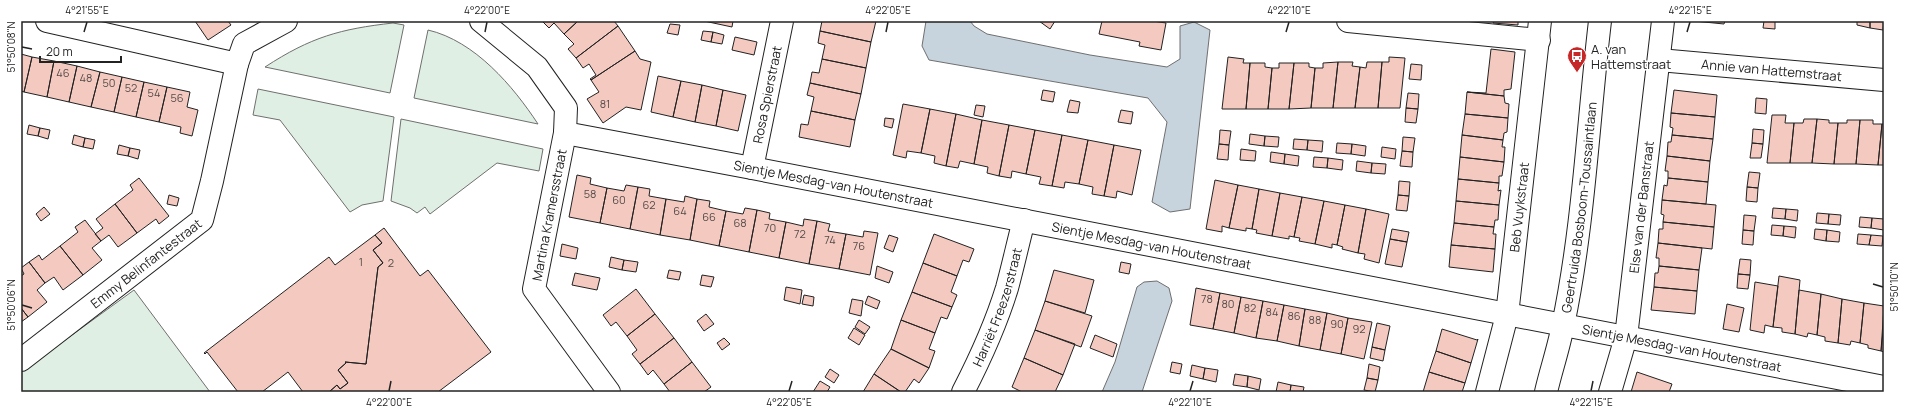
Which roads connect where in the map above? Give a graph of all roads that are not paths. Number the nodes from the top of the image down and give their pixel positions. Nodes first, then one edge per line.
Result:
1 (286, 21) edge
2 (481, 21) edge
3 (782, 21) edge
4 (1348, 21) edge
5 (1600, 21) edge
6 (1663, 21) edge
7 (52, 22) edge
8 (1539, 31) edge
9 (1659, 60) junction
10 (237, 64) junction
11 (1884, 80) edge
12 (564, 133) junction
13 (752, 168) junction
14 (1024, 220) junction
15 (1507, 314) junction
16 (1563, 325) junction
17 (1626, 337) junction
18 (21, 360) edge
19 (1884, 387) edge
20 (609, 392) edge
21 (963, 392) edge
22 (1487, 392) edge
23 (1546, 392) edge
24 (1610, 392) edge

1 - 10 street
2 - 12 street
3 - 13 street, Rosa Spierstraat
4 - 8 street
5 - 16 street, Geertruida Bosboom-Toussaintlaan
6 - 9 street, Else van der Banstraat
7 - 10 street
8 - 15 street, Beb Vuykstraat
9 - 11 street, Annie van Hattemstraat
9 - 17 street, Else van der Banstraat
10 - 18 street, Emmy Belinfantestraat
12 - 13 street, Sientje Mesdag-van Houtenstraat
12 - 20 street, Martina Kramersstraat
13 - 14 street, Sientje Mesdag-van Houtenstraat
14 - 15 street, Sientje Mesdag-van Houtenstraat
14 - 21 street, Harriët Freezerstraat
15 - 16 street, Sientje Mesdag-van Houtenstraat
15 - 22 street, Beb Vuykstraat
16 - 17 street, Sientje Mesdag-van Houtenstraat
16 - 23 street, Geertruida Bosboom-Toussaintlaan
17 - 19 street, Sientje Mesdag-van Houtenstraat
17 - 24 street, Else van der Banstraat

